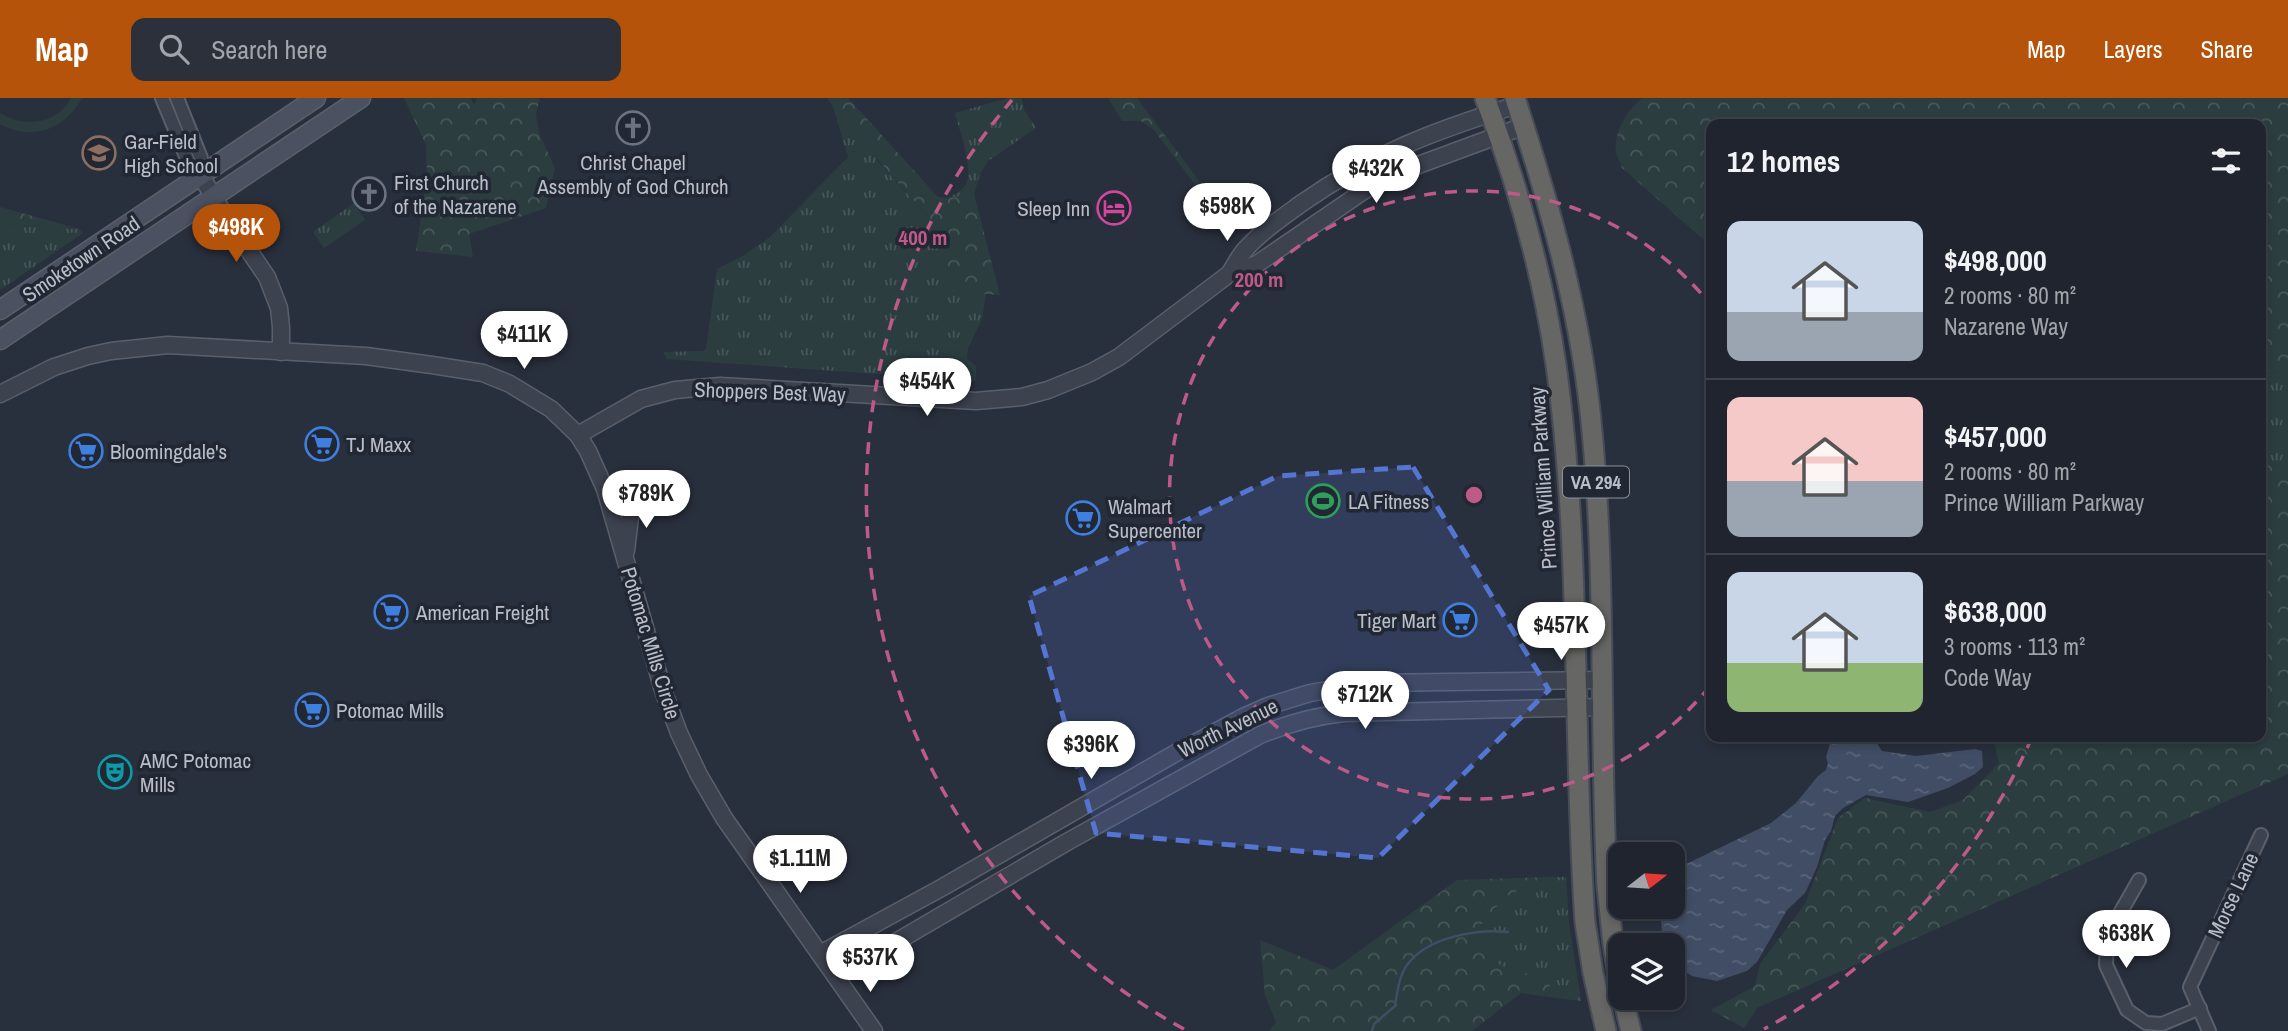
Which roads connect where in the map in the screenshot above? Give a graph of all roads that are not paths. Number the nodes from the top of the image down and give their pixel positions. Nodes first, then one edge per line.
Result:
1 (162, 98) edge
2 (177, 98) edge
3 (316, 98) edge
4 (361, 98) edge
5 (1516, 101) edge
6 (1488, 106) edge
7 (1524, 126) junction
8 (1499, 135) junction
9 (201, 176) junction
10 (214, 198) junction
11 (1229, 274) junction
12 (0, 310) edge
13 (0, 341) edge
14 (281, 352) junction
15 (0, 394) edge
16 (578, 435) junction
17 (639, 490) dead end
18 (625, 560) junction
19 (1577, 680) junction
20 (1603, 680) junction
21 (1578, 707) junction
22 (1603, 707) junction
23 (2261, 835) dead end
24 (2139, 880) dead end
25 (1612, 933) edge
26 (820, 954) junction
27 (836, 977) junction
28 (2200, 1008) junction
29 (1626, 1010) edge
30 (874, 1031) edge
31 (1606, 1031) edge
32 (1631, 1031) edge
33 (2209, 1031) edge

1 - 9 street
2 - 9 street
3 - 9 main road, Smoketown Road
4 - 10 main road, Smoketown Road
5 - 6 street, Shoppers Best Way
5 - 7 highway, VA 294
6 - 8 highway, Prince William Parkway / VA 294
6 - 11 street, Shoppers Best Way
7 - 8 street, Shoppers Best Way
7 - 20 highway, VA 294
8 - 11 street, Shoppers Best Way
8 - 19 highway, Prince William Parkway / VA 294
9 - 10 street
9 - 12 main road, Smoketown Road
10 - 13 main road, Smoketown Road
10 - 14 street
11 - 16 street, Shoppers Best Way
14 - 15 street, Potomac Mills Circle
14 - 16 street, Potomac Mills Circle
16 - 18 street, Potomac Mills Circle
17 - 18 street
18 - 26 street, Potomac Mills Circle
19 - 20 street, Worth Avenue
19 - 21 highway, Prince William Parkway / VA 294
19 - 26 street, Worth Avenue
20 - 22 highway, VA 294
21 - 22 street, Worth Avenue
21 - 27 street, Worth Avenue
21 - 31 highway, Prince William Parkway / VA 294
22 - 25 highway, VA 294
23 - 28 street, Morse Lane
24 - 28 street
26 - 27 street, Potomac Mills Circle
27 - 30 street, Potomac Mills Circle
28 - 33 street, Morse Lane
29 - 32 highway

